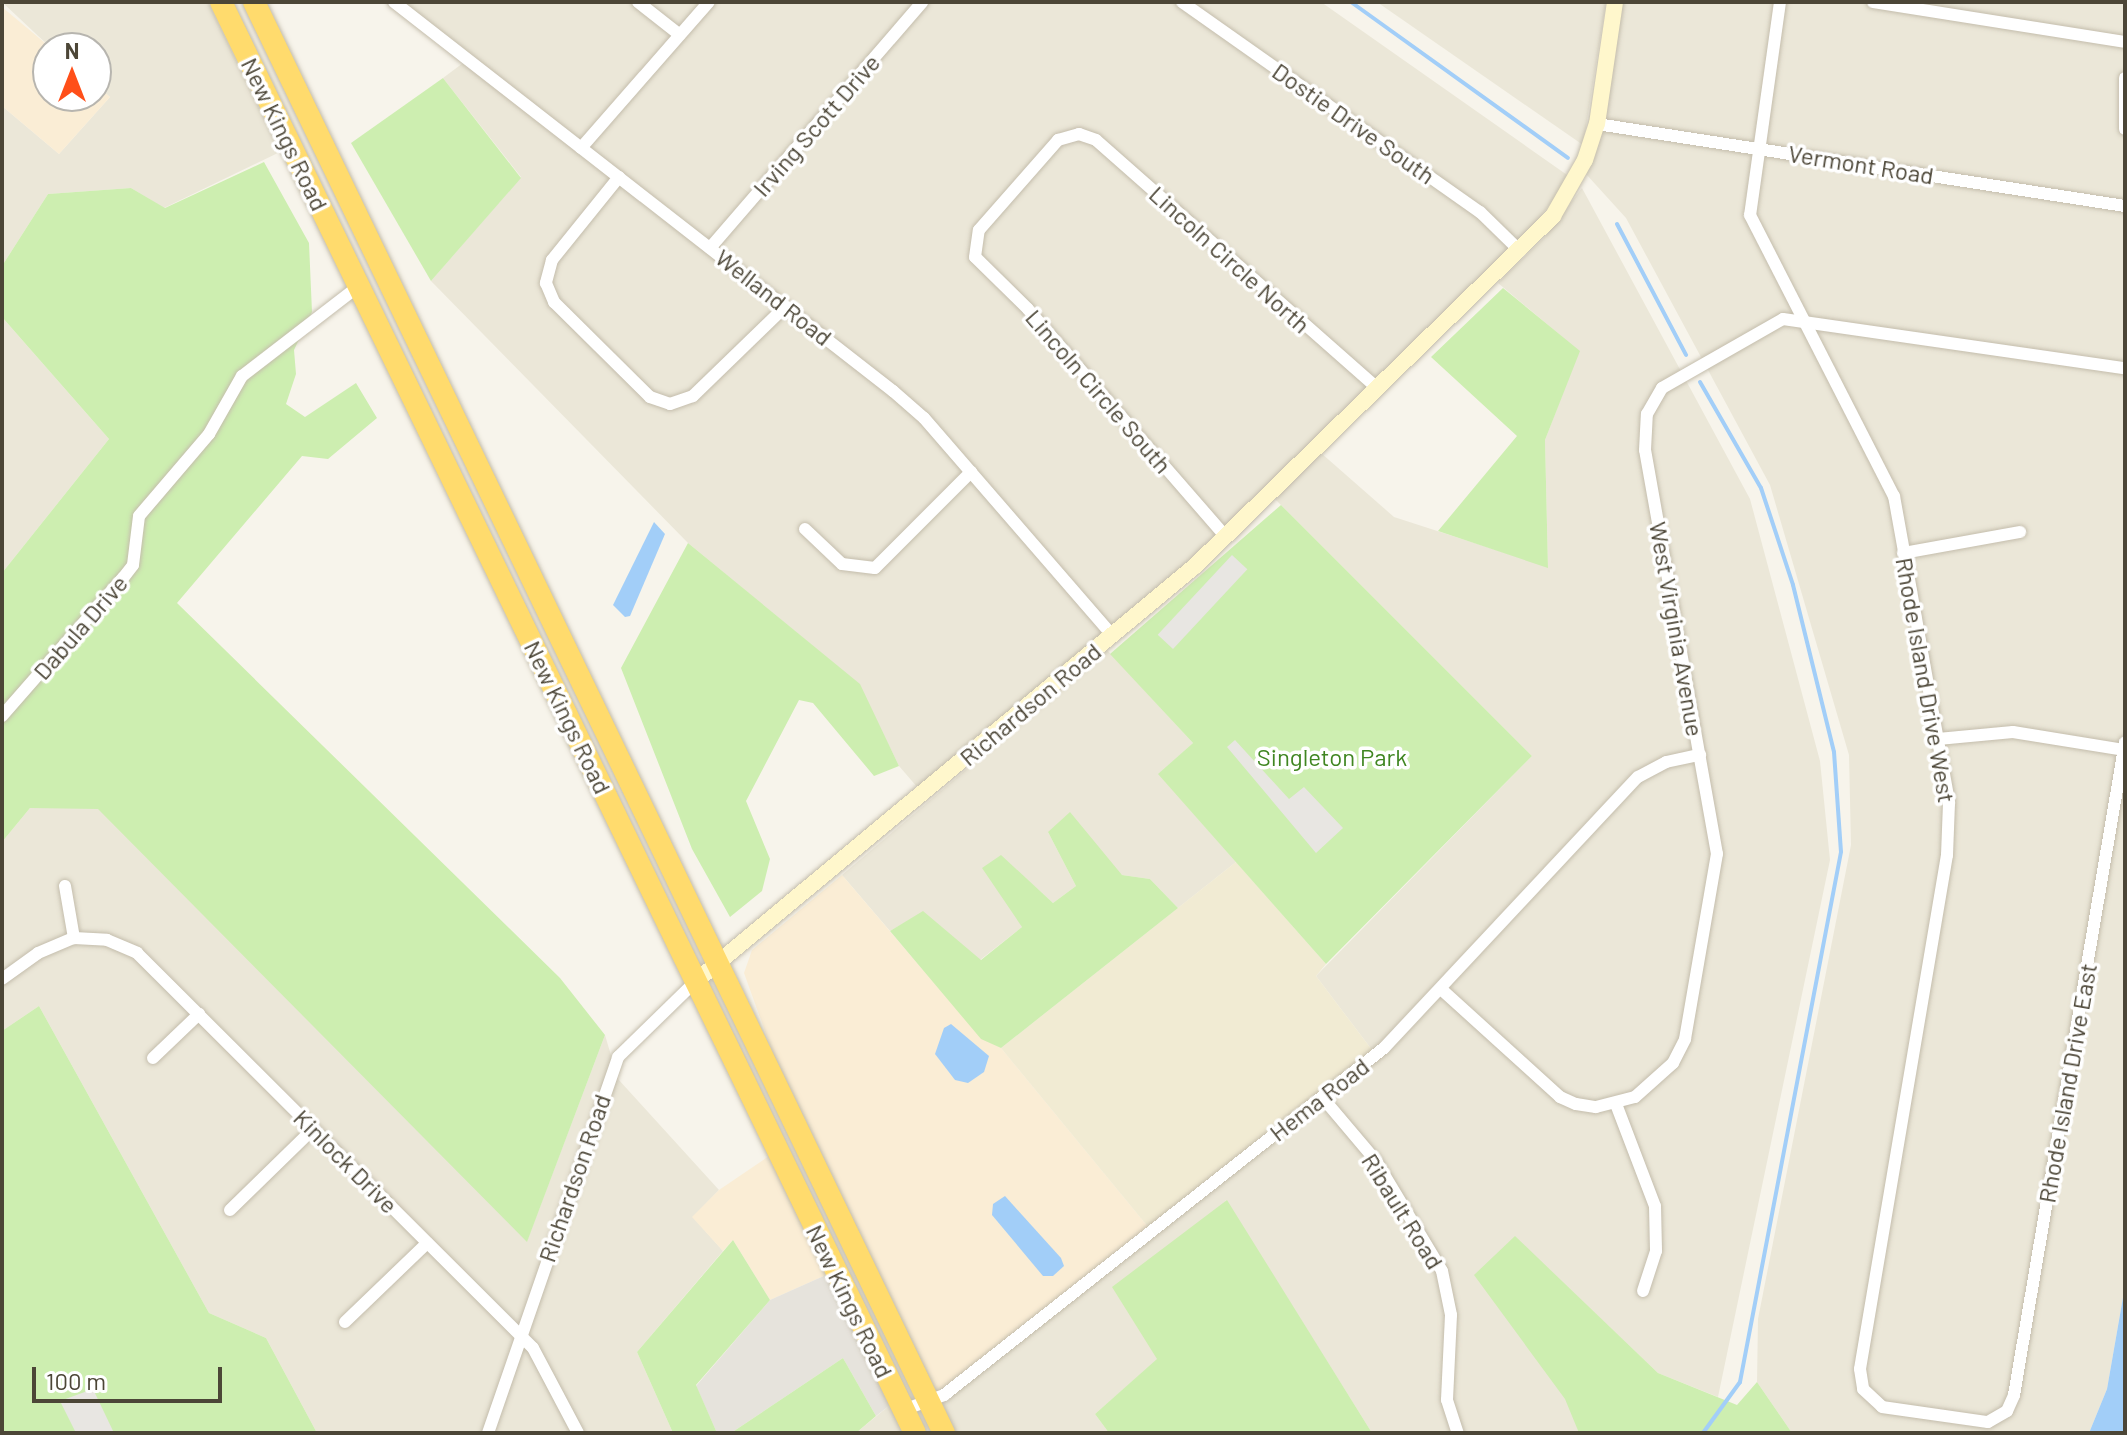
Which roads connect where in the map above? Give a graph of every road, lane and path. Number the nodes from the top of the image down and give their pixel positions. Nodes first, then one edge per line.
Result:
1 (221, 2) edge
2 (254, 2) edge
3 (394, 2) edge
4 (638, 2) edge
5 (709, 2) edge
6 (922, 2) edge
7 (1182, 2) edge
8 (1615, 2) edge
9 (1780, 2) edge
10 (1873, 2) edge
11 (680, 35) junction
12 (2125, 42) edge
13 (2125, 78) edge
14 (311, 124) junction
15 (1597, 124) junction
16 (2125, 129) edge
17 (1079, 134) joint
18 (287, 139) junction
19 (1759, 147) junction
20 (581, 148) junction
21 (619, 177) junction
22 (2125, 206) edge
23 (710, 248) junction
24 (1520, 251) junction
25 (359, 286) junction
26 (786, 306) junction
27 (1802, 318) junction
28 (2125, 368) edge
29 (1378, 389) junction
30 (971, 472) junction
31 (805, 529) dead end
32 (2020, 532) dead end
33 (1226, 537) junction
34 (1903, 553) junction
35 (526, 567) junction
36 (501, 580) junction
37 (1112, 635) junction
38 (2, 716) edge
39 (1938, 739) junction
40 (2124, 746) edge
41 (1700, 755) junction
42 (65, 886) dead end
43 (74, 938) junction
44 (717, 964) junction
45 (2, 979) edge
46 (696, 981) junction
47 (1441, 989) junction
48 (199, 1014) junction
49 (153, 1058) dead end
50 (1322, 1097) junction
51 (1616, 1104) junction
52 (313, 1129) junction
53 (230, 1210) dead end
54 (427, 1243) junction
55 (1643, 1291) dead end
56 (345, 1322) dead end
57 (520, 1336) junction
58 (928, 1400) junction
59 (903, 1410) junction
60 (1998, 1419) joint
61 (488, 1433) edge
62 (578, 1433) edge
63 (915, 1433) edge
64 (944, 1433) edge
65 (1458, 1433) edge

1 - 18 highway, New Kings Road
2 - 14 highway, New Kings Road
3 - 20 street, Welland Road
4 - 11 street
5 - 11 street
6 - 23 street, Irving Scott Drive
7 - 24 street, Dostie Drive South
8 - 15 street, Richardson Road
9 - 19 street, Rhode Island Drive West
10 - 12 street
11 - 20 street
13 - 16 street
14 - 18 street
14 - 35 highway, New Kings Road
15 - 19 street, Vermont Road
15 - 24 street, Richardson Road
17 - 29 street, Lincoln Circle North
17 - 33 street, Lincoln Circle South
18 - 25 highway, New Kings Road
19 - 22 street, Vermont Road
19 - 27 street, Rhode Island Drive West
20 - 21 street, Welland Road
21 - 23 street, Welland Road
21 - 26 street
23 - 26 street, Welland Road
24 - 29 street, Richardson Road
25 - 36 highway, New Kings Road
25 - 38 street, Dabula Drive
26 - 30 street, Welland Road
27 - 28 street, West Virginia Avenue
27 - 34 street, Rhode Island Drive West
27 - 41 street, West Virginia Avenue
29 - 33 street, Richardson Road
30 - 31 street
30 - 37 street, Welland Road
32 - 34 street
33 - 37 street, Richardson Road
34 - 39 street, Rhode Island Drive West
35 - 36 street
35 - 44 highway, New Kings Road
36 - 46 highway, New Kings Road
37 - 44 street, Richardson Road
39 - 40 street
39 - 60 street, Rhode Island Drive West
40 - 60 street, Rhode Island Drive East
41 - 47 street, Hema Road
41 - 51 street, West Virginia Avenue
42 - 43 street
43 - 45 street
43 - 48 street, Kinlock Drive
44 - 46 street, Richardson Road
44 - 58 highway, New Kings Road
46 - 57 street, Richardson Road
46 - 59 highway, New Kings Road
47 - 50 street, Hema Road
47 - 51 street
48 - 49 street
48 - 52 street, Kinlock Drive
50 - 58 street, Hema Road
50 - 65 street, Ribault Road
51 - 55 street
52 - 53 street
52 - 54 street, Kinlock Drive
54 - 56 street
54 - 57 street, Kinlock Drive
57 - 61 street, Richardson Road
57 - 62 street, Kinlock Drive
58 - 59 street, Hema Road
58 - 64 highway, New Kings Road
59 - 63 highway, New Kings Road

